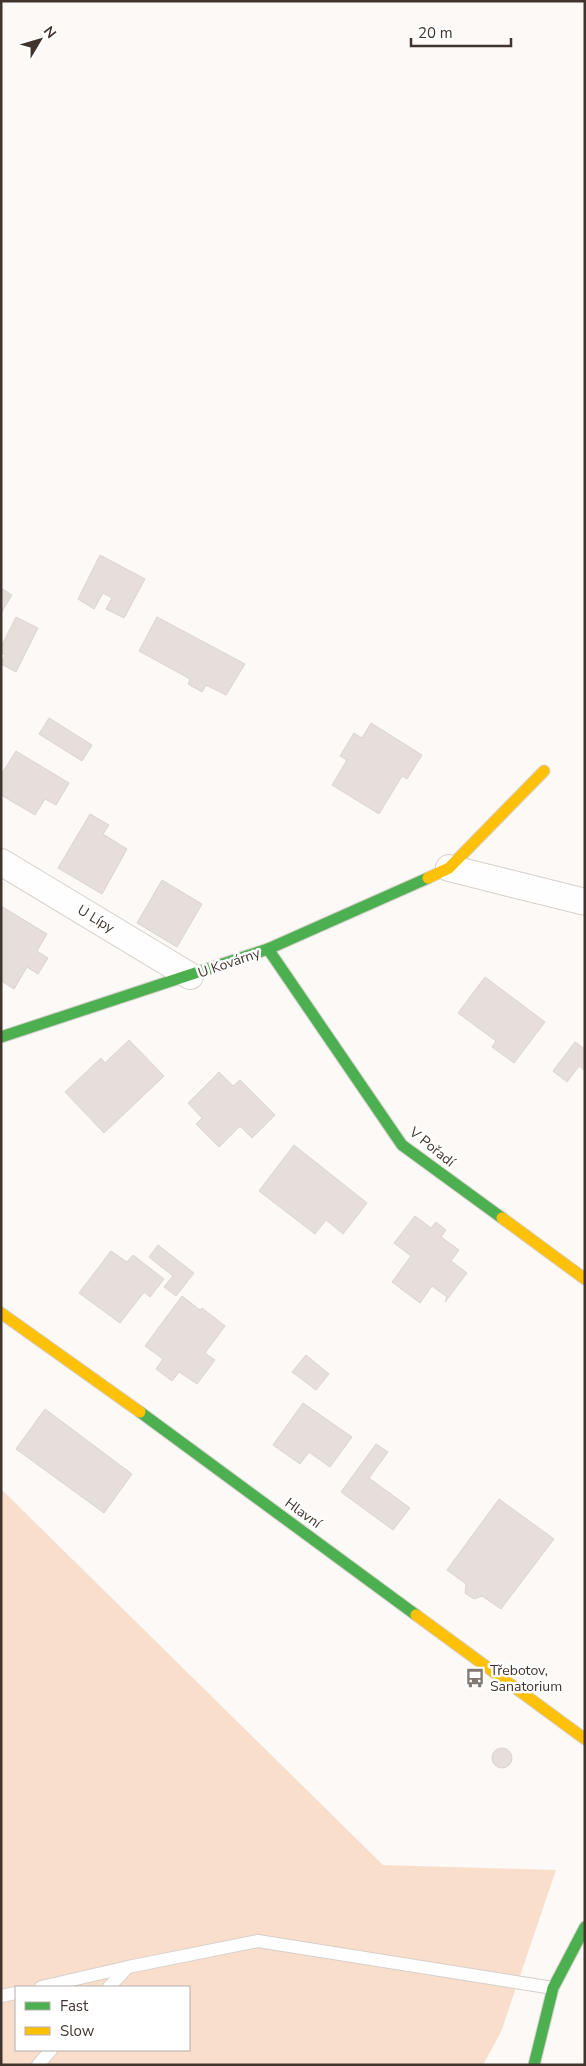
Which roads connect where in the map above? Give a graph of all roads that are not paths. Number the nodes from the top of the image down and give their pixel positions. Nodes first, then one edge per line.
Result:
1 (544, 771) dead end
2 (1, 862) edge
3 (449, 868) junction
4 (585, 902) edge
5 (268, 949) junction
6 (190, 976) junction
7 (1, 1037) edge
8 (585, 1279) edge
9 (1, 1313) edge
10 (585, 1739) edge
11 (585, 1927) edge
12 (128, 1967) junction
13 (45, 1986) edge
14 (110, 1986) edge
15 (553, 1988) junction
16 (15, 1993) edge
17 (1, 1996) edge
18 (51, 2051) edge
19 (38, 2065) edge
20 (534, 2065) edge

1 - 3 street, U Kovárny
2 - 6 street, U Lípy
3 - 4 street
3 - 5 street, U Kovárny
5 - 6 street, U Kovárny
5 - 8 street, V Pořadí
6 - 7 street, U Kovárny
9 - 10 street, Hlavní
11 - 15 street
12 - 13 lane
12 - 14 lane
12 - 15 lane
15 - 20 street
16 - 17 lane
18 - 19 lane

